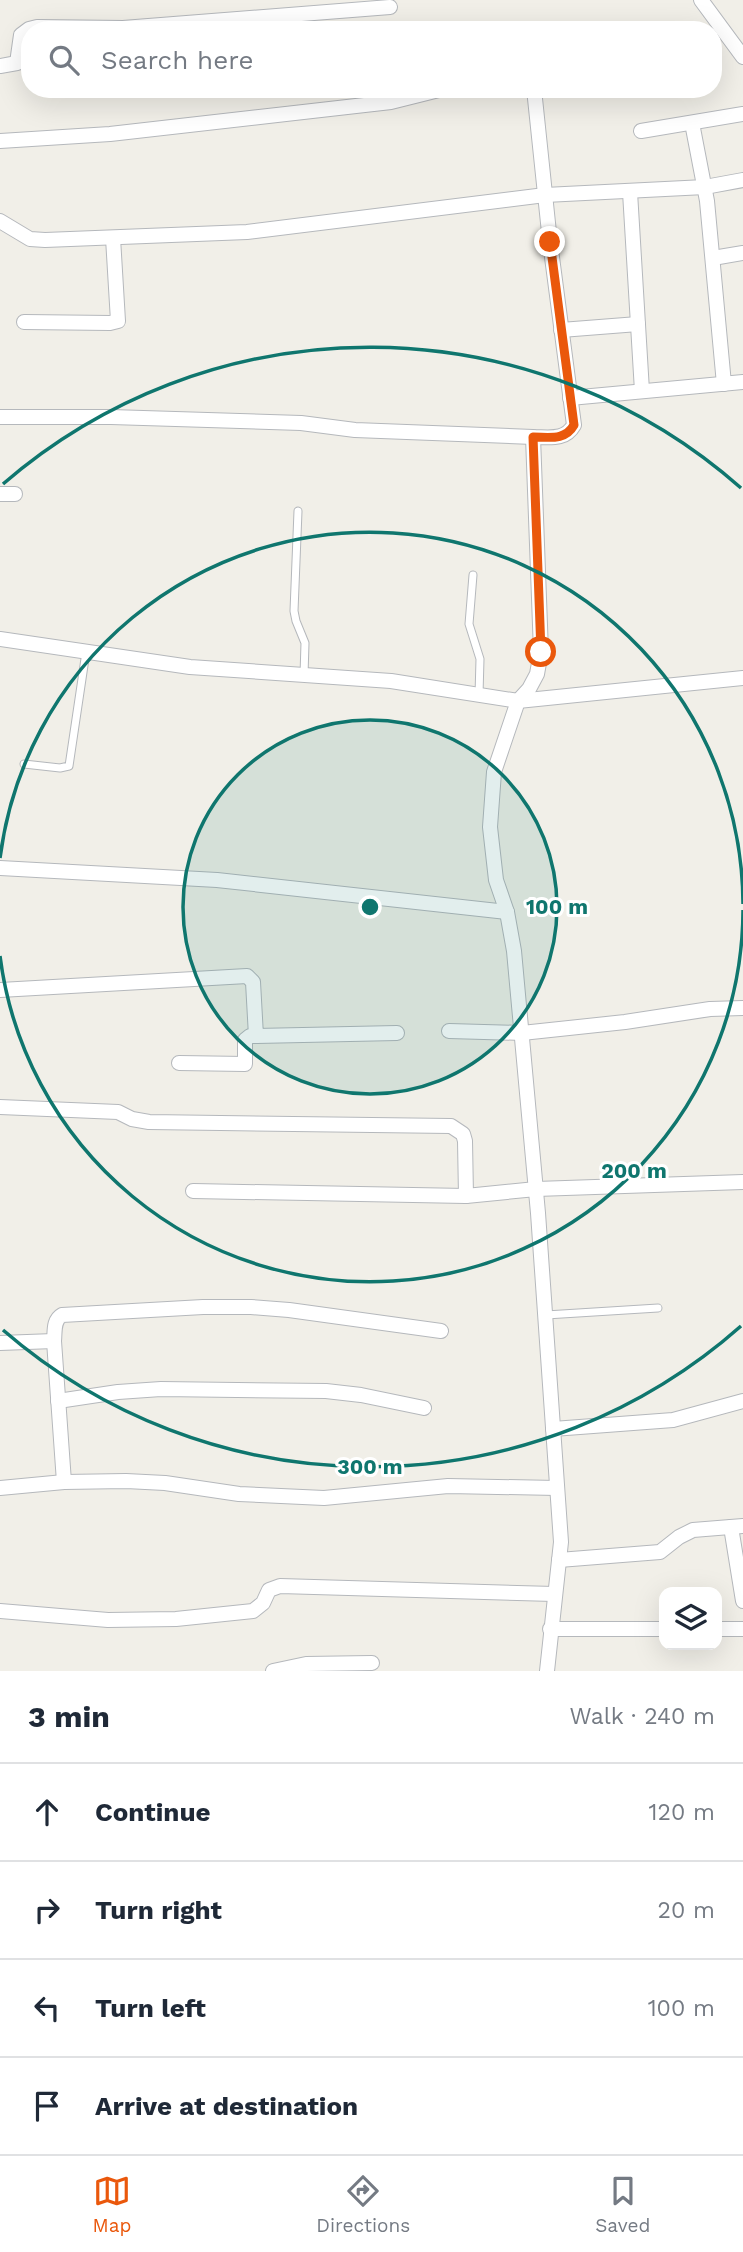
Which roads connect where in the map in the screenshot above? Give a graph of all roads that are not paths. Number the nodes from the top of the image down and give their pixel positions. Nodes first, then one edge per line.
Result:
1 (701, 0) edge
2 (390, 7) dead end
3 (212, 21) edge
4 (716, 21) edge
5 (722, 28) edge
6 (21, 35) edge
7 (743, 57) edge
8 (0, 66) edge
9 (407, 98) edge
10 (535, 98) edge
11 (743, 114) edge
12 (692, 123) junction
13 (641, 131) dead end
14 (0, 141) edge
15 (743, 180) edge
16 (705, 187) junction
17 (630, 192) junction
18 (545, 195) junction
19 (0, 222) edge
20 (113, 237) junction
21 (743, 253) edge
22 (713, 258) junction
23 (24, 321) dead end
24 (638, 324) junction
25 (561, 330) junction
26 (743, 382) edge
27 (724, 384) junction
28 (642, 391) junction
29 (570, 398) junction
30 (0, 417) edge
31 (533, 437) junction
32 (298, 511) dead end
33 (473, 575) dead end
34 (0, 639) edge
35 (86, 651) junction
36 (304, 675) junction
37 (743, 678) edge
38 (479, 695) junction
39 (518, 701) junction
40 (24, 764) dead end
41 (0, 868) edge
42 (507, 912) junction
43 (0, 990) edge
44 (743, 1007) edge
45 (449, 1031) dead end
46 (397, 1033) dead end
47 (522, 1033) junction
48 (256, 1036) junction
49 (179, 1063) dead end
50 (0, 1107) edge
51 (743, 1182) edge
52 (536, 1189) junction
53 (193, 1191) dead end
54 (466, 1196) junction
55 (658, 1308) dead end
56 (545, 1315) junction
57 (441, 1331) dead end
58 (54, 1341) junction
59 (0, 1343) edge
60 (58, 1401) junction
61 (743, 1401) edge
62 (424, 1408) dead end
63 (553, 1429) junction
64 (64, 1482) junction
65 (0, 1488) edge
66 (557, 1488) junction
67 (737, 1526) edge
68 (559, 1560) junction
69 (554, 1594) junction
70 (743, 1601) edge
71 (0, 1611) edge
72 (550, 1629) junction
73 (659, 1629) edge
74 (722, 1629) edge
75 (743, 1629) edge
76 (372, 1663) dead end
77 (273, 1671) edge
78 (547, 1671) edge

1 - 4 street
2 - 3 street
5 - 7 street
6 - 8 street
9 - 14 street
10 - 18 street
11 - 12 street
12 - 13 street
12 - 16 street
15 - 16 street
16 - 17 street
16 - 22 street
17 - 18 street
17 - 24 street
18 - 20 street
18 - 25 street
19 - 20 street
20 - 23 street
21 - 22 street
22 - 27 street
24 - 25 street
24 - 28 street
25 - 29 street
26 - 27 street
27 - 28 street
28 - 29 street
29 - 31 street
30 - 31 street
31 - 39 street
32 - 36 lane
33 - 38 lane
34 - 35 street
35 - 36 street
35 - 40 lane
36 - 38 street
37 - 39 street
38 - 39 street
39 - 42 street
41 - 42 street
42 - 47 street
43 - 48 street
44 - 47 street
45 - 47 street
46 - 48 street
47 - 52 street
48 - 49 street
50 - 54 street
51 - 52 street
52 - 54 street
52 - 56 street
53 - 54 street
55 - 56 lane
56 - 63 street
57 - 58 street
58 - 59 street
58 - 60 street
60 - 62 street
60 - 64 street
61 - 63 street
63 - 66 street
64 - 65 street
64 - 66 street
66 - 68 street
67 - 68 street
67 - 70 street
68 - 69 street
69 - 71 street
69 - 72 street
72 - 73 street
72 - 78 street
74 - 75 street
76 - 77 street

